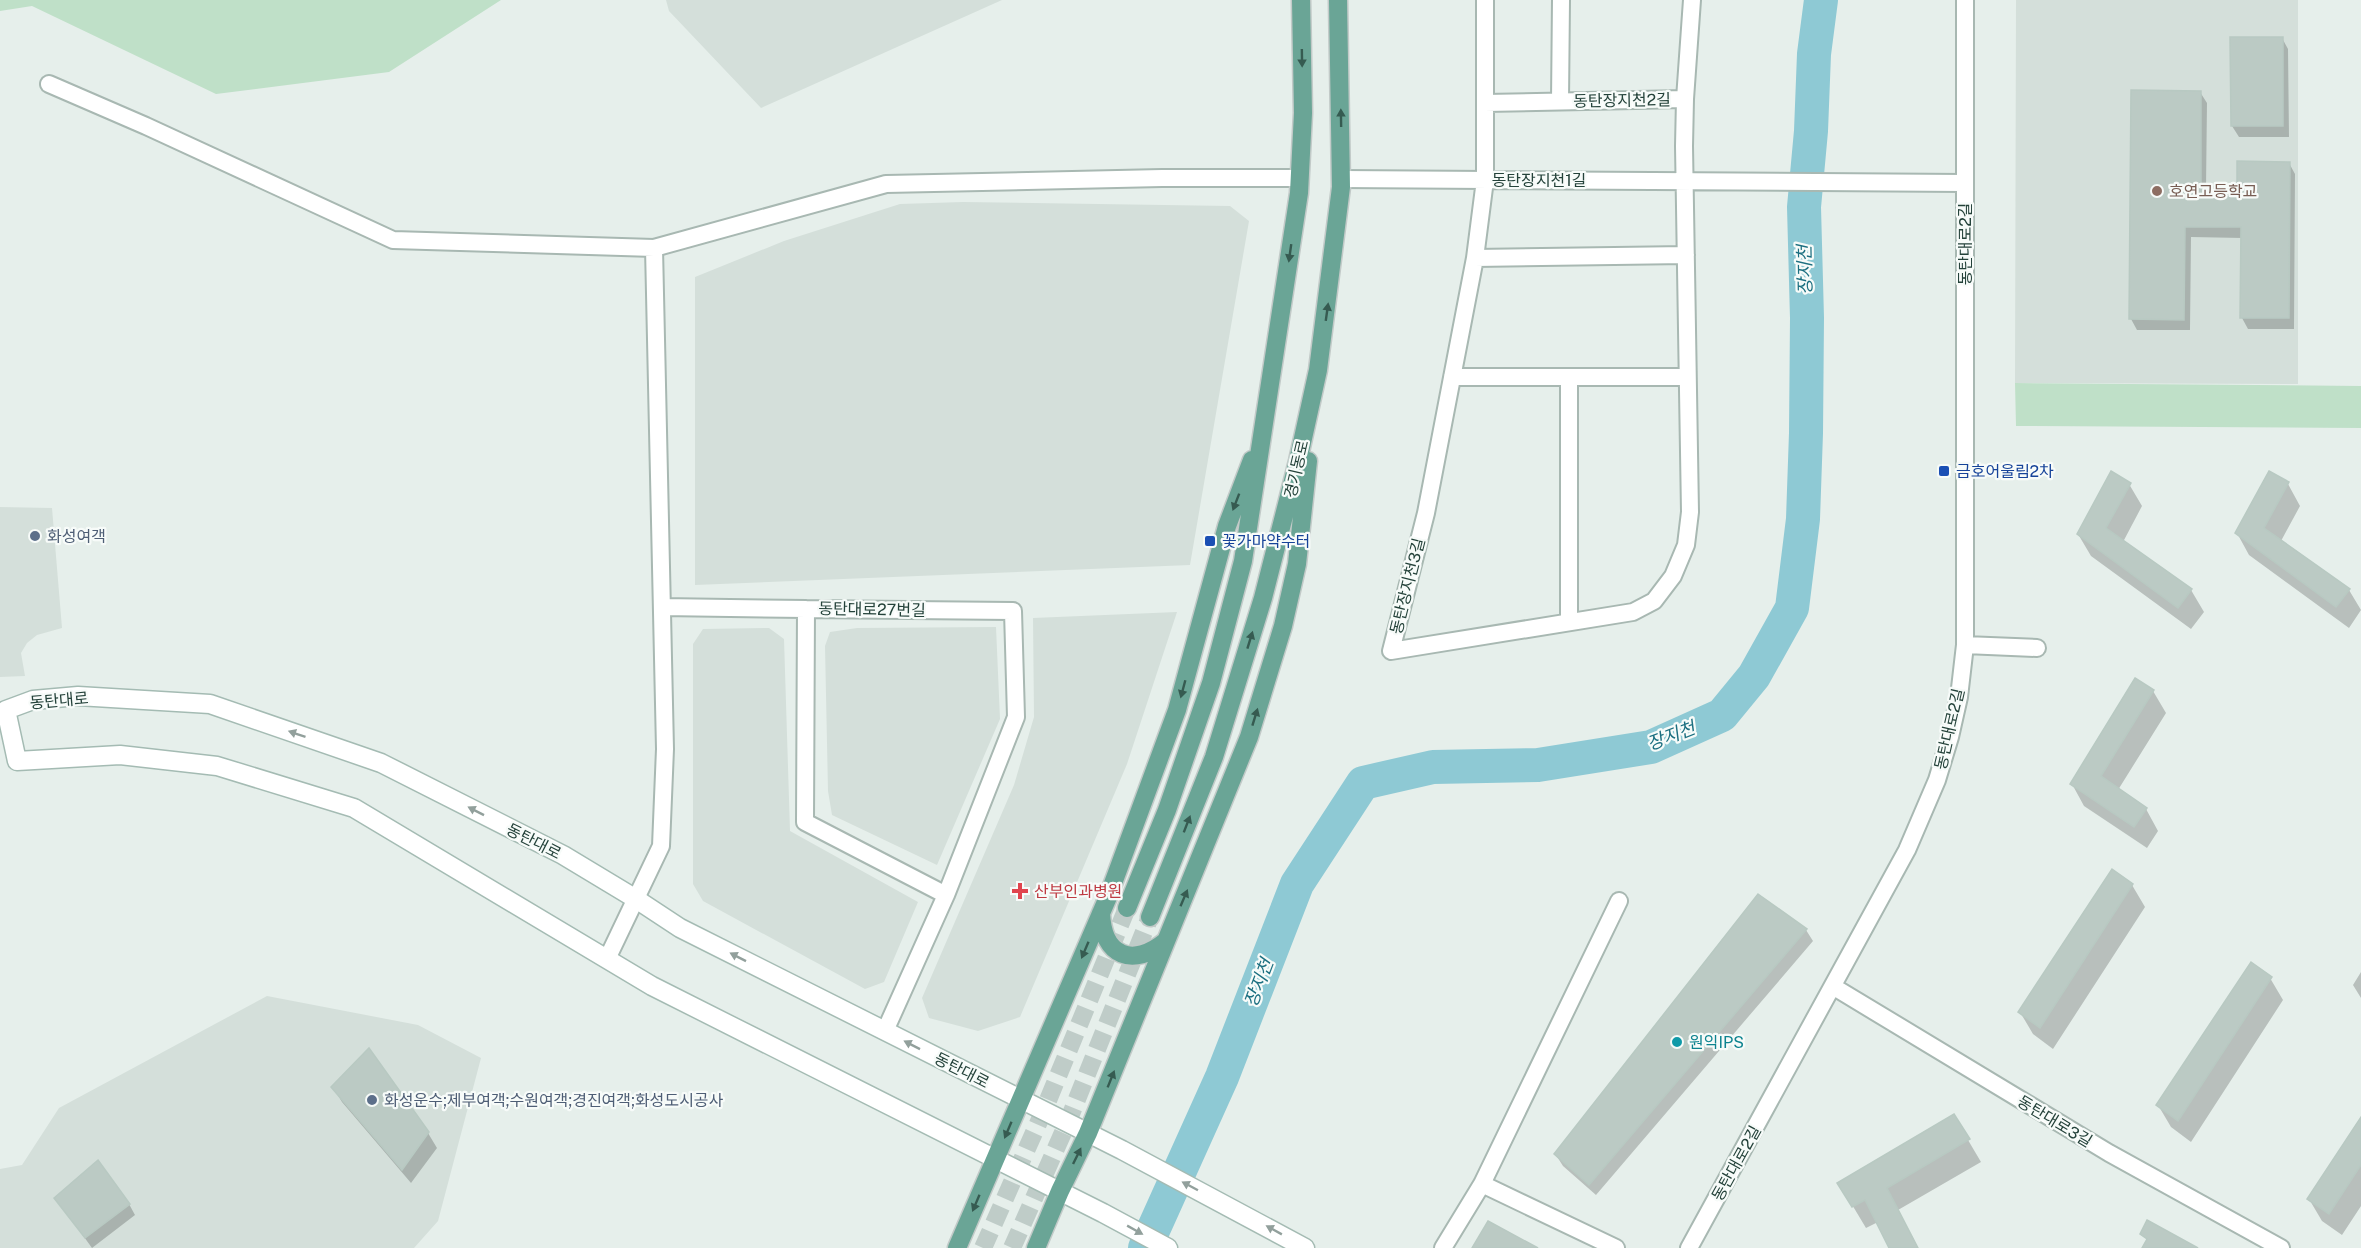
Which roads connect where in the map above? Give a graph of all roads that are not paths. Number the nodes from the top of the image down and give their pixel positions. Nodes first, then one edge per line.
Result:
1 (1301, 0) edge
2 (1338, 0) edge
3 (1485, 0) edge
4 (1561, 0) edge
5 (1692, 0) edge
6 (1965, 0) edge
7 (49, 84) dead end
8 (1685, 99) junction
9 (1560, 102) junction
10 (1485, 103) junction
11 (1299, 178) junction
12 (1341, 179) junction
13 (1485, 180) junction
14 (1684, 181) junction
15 (1737, 182) joint
16 (1965, 183) junction
17 (654, 248) junction
18 (1686, 255) junction
19 (1475, 258) junction
20 (1318, 370) junction
21 (1452, 377) junction
22 (1569, 377) junction
23 (1688, 377) junction
24 (1264, 428) junction
25 (662, 607) junction
26 (807, 609) junction
27 (1569, 621) junction
28 (1965, 645) junction
29 (2037, 648) dead end
30 (946, 895) junction
31 (636, 899) junction
32 (1619, 901) dead end
33 (1127, 908) tunnel mouth
34 (1101, 913) junction
35 (1150, 917) tunnel mouth
36 (1166, 941) junction
37 (607, 959) junction
38 (1834, 987) junction
39 (885, 1031) junction
40 (1021, 1099) junction
41 (1088, 1133) junction
42 (995, 1158) junction
43 (1482, 1184) junction
44 (1060, 1191) junction
45 (957, 1248) edge
46 (1036, 1248) edge
47 (1168, 1248) edge
48 (1305, 1248) edge
49 (1443, 1248) edge
50 (1616, 1248) edge
51 (1689, 1248) edge
52 (2281, 1248) edge

1 -> 11 main road
12 -> 2 main road, 경기동로
3 - 10 street
4 - 9 street, 동탄장지천2길
5 - 8 street, 동탄장지천2길
6 - 16 street
7 - 17 street
8 - 9 street, 동탄장지천2길
8 - 14 street, 동탄장지천2길
9 - 10 street, 동탄장지천2길
10 - 13 street
11 - 17 street
11 -> 24 main road
12 - 13 street, 동탄장지천1길
20 -> 12 main road, 경기동로
13 - 14 street, 동탄장지천1길
13 - 19 street, 동탄장지천3길
14 - 15 street, 동탄장지천1길
14 - 18 street, 동탄장지천3길
15 - 16 street, 동탄대로2길
16 - 28 street, 동탄대로2길
17 - 25 street
18 - 19 street
18 - 23 street, 동탄장지천3길
19 - 21 street, 동탄장지천3길
35 -> 20 main road, 경기동로
36 -> 20 main road
21 - 22 street
21 - 27 street, 동탄장지천3길
22 - 23 street
22 - 27 street
23 - 27 street, 동탄장지천3길
24 - 33 main road
24 -> 34 main road
25 - 26 street
25 - 31 street
26 - 30 street, 동탄대로27번길
26 - 30 street, 동탄대로27번길
28 - 29 street
28 - 38 street, 동탄대로2길
30 - 39 street, 동탄대로27번길
31 - 37 street
31 -> 37 main road, 동탄대로
39 -> 31 main road, 동탄대로
32 - 43 street
34 - 36 main road
34 -> 40 main road
41 -> 36 main road
37 - 42 main road, 동탄대로
38 - 51 street, 동탄대로2길
38 - 52 street, 동탄대로3길
40 -> 39 main road, 동탄대로
40 - 41 main road, 동탄대로
40 -> 42 main road
44 -> 41 main road
48 -> 41 main road, 동탄대로
42 - 44 main road, 동탄대로
42 -> 45 main road
43 - 49 street
43 - 50 street
44 - 46 main road
44 -> 47 main road, 동탄대로

